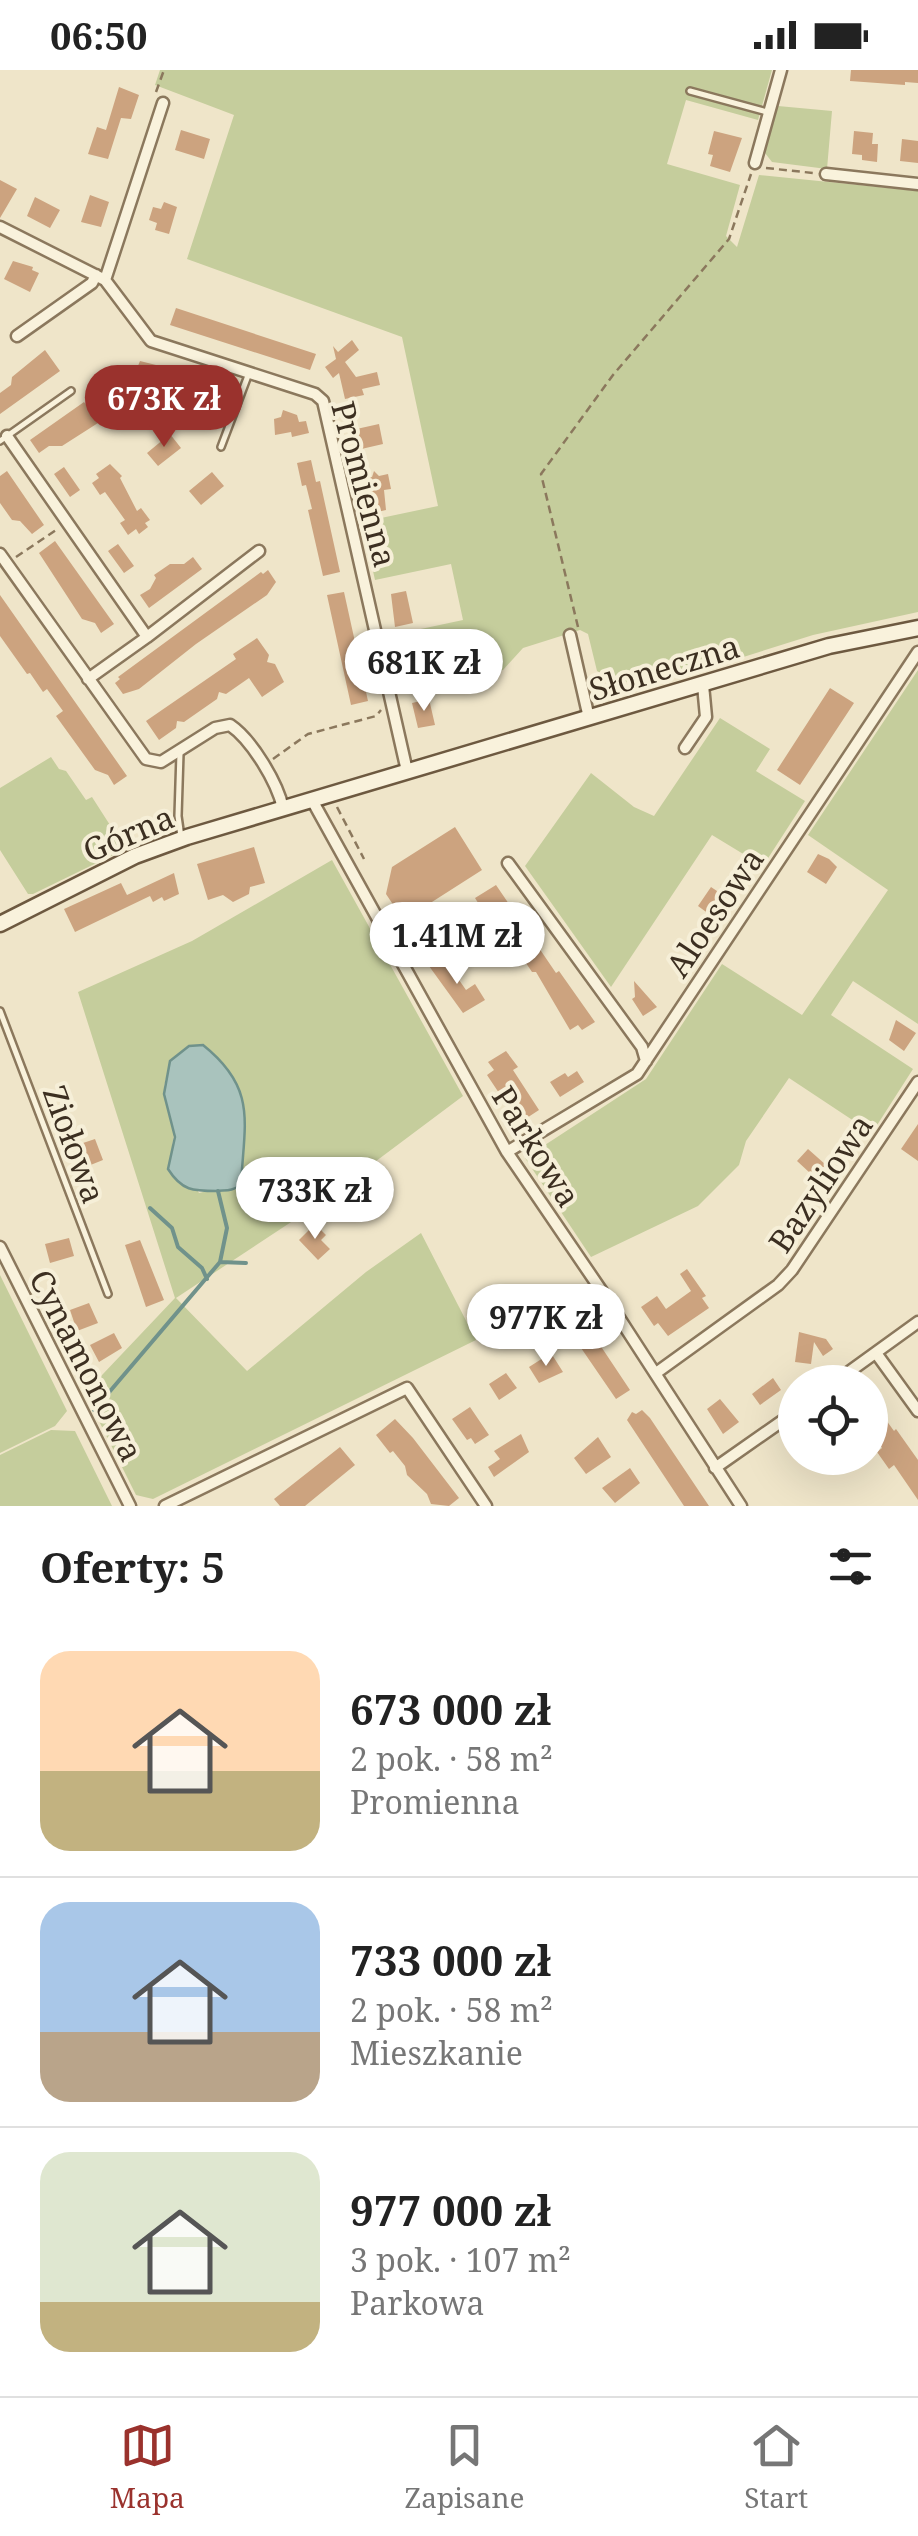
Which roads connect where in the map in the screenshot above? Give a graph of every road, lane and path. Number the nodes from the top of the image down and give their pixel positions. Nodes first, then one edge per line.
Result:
1 (164, 70) edge
2 (781, 70) edge
3 (160, 83) dead end
4 (690, 92) dead end
5 (163, 103) dead end
6 (770, 112) junction
7 (755, 164) junction
8 (826, 174) joint
9 (918, 184) edge
10 (0, 227) edge
11 (100, 278) junction
12 (17, 336) dead end
13 (249, 373) junction
14 (71, 391) dead end
15 (3, 439) edge
16 (221, 447) dead end
17 (67, 523) junction
18 (258, 550) dead end
19 (4, 551) edge
20 (918, 628) edge
21 (574, 632) joint
22 (147, 637) junction
23 (918, 652) edge
24 (88, 678) junction
25 (703, 684) junction
26 (390, 696) junction
27 (589, 718) junction
28 (685, 748) dead end
29 (180, 750) junction
30 (270, 761) dead end
31 (407, 772) junction
32 (370, 782) joint
33 (332, 794) junction
34 (312, 800) junction
35 (284, 808) junction
36 (181, 839) junction
37 (364, 859) dead end
38 (508, 863) dead end
39 (0, 924) edge
40 (0, 1011) edge
41 (646, 1061) junction
42 (918, 1082) edge
43 (507, 1152) junction
44 (0, 1247) edge
45 (108, 1294) dead end
46 (918, 1322) edge
47 (876, 1353) junction
48 (859, 1365) edge
49 (656, 1373) junction
50 (918, 1412) edge
51 (778, 1424) edge
52 (715, 1468) junction
53 (130, 1506) edge
54 (164, 1506) edge
55 (486, 1506) edge
56 (742, 1506) edge

1 - 3 path
2 - 6 street
4 - 6 lane
5 - 11 street
6 - 7 street
7 - 8 path
7 - 21 path
8 - 9 street
10 - 11 street, Promienna
11 - 12 street
11 - 13 street, Promienna
13 - 16 lane
13 - 26 street, Promienna
14 - 15 lane
15 - 17 street
17 - 19 path
17 - 22 street
18 - 22 street
19 - 24 street, Górna
20 - 25 street, Słoneczna
21 - 27 street
22 - 24 street
23 - 41 street, Aloesowa
24 - 29 street, Górna
25 - 27 street, Słoneczna
25 - 28 street
26 - 30 path
26 - 31 street, Promienna
27 - 31 street, Słoneczna
29 - 35 street, Górna
29 - 36 lane
31 - 32 street, Słoneczna
32 - 33 street, Górna
33 - 34 street, Górna
33 - 37 path
34 - 35 street, Górna
34 - 43 street, Parkowa
35 - 36 street, Górna
36 - 39 street, Górna
38 - 41 street
40 - 45 lane, Ziołowa
41 - 43 street, Aloesowa
42 - 49 street, Bazyliowa
43 - 49 street, Parkowa
44 - 53 street, Cynamonowa
46 - 47 street
47 - 48 street
47 - 50 street
49 - 52 street, Parkowa
51 - 52 street
52 - 56 street, Parkowa
54 - 55 street

